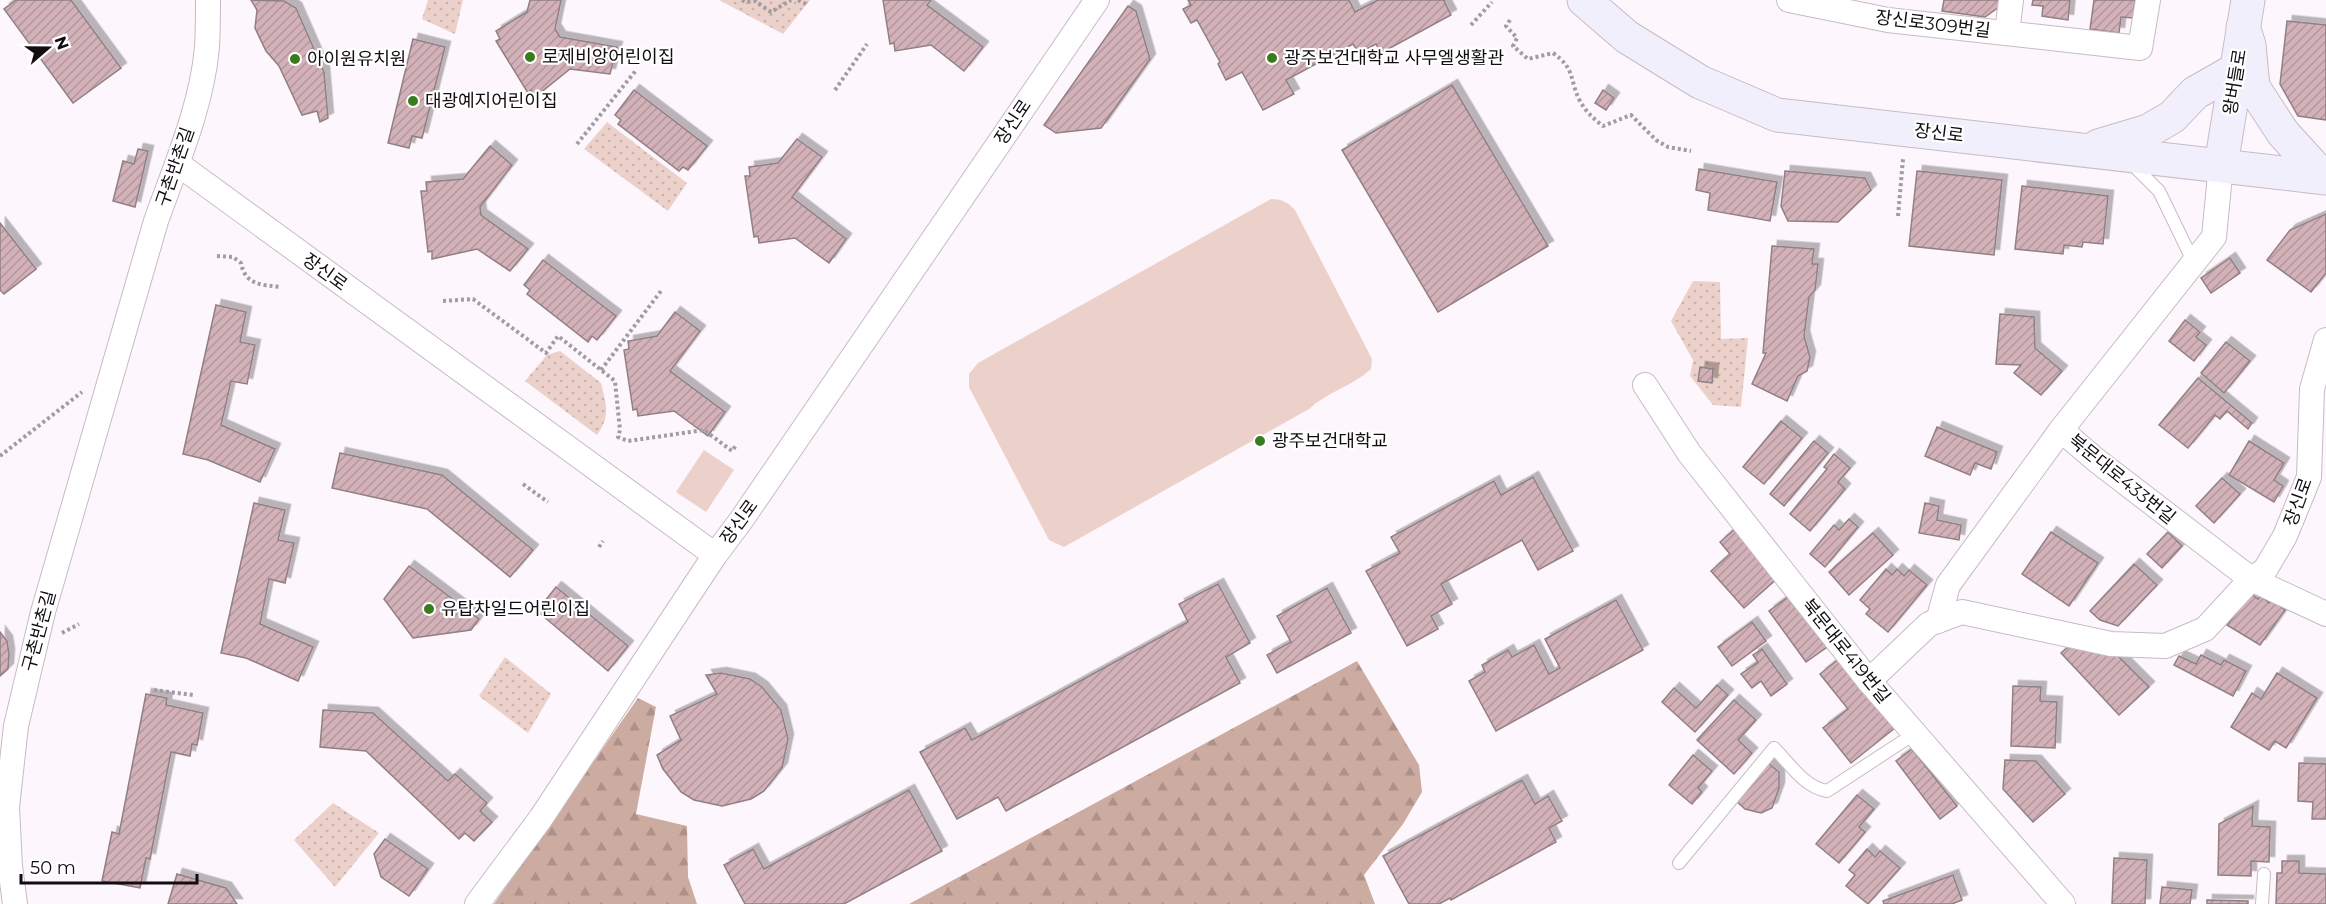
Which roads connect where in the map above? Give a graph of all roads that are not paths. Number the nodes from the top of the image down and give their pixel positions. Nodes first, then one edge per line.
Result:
1 (208, 0) edge
2 (1097, 0) edge
3 (1584, 0) edge
4 (1789, 0) edge
5 (2011, 0) edge
6 (2148, 0) edge
7 (2246, 13) edge
8 (2007, 33) junction
9 (2237, 69) junction
10 (2085, 150) junction
11 (2122, 154) junction
12 (178, 164) junction
13 (2221, 165) junction
14 (2325, 178) edge
15 (2194, 263) junction
16 (2326, 340) edge
17 (1645, 385) dead end
18 (2061, 430) junction
19 (715, 555) junction
20 (2250, 579) junction
21 (2326, 614) edge
22 (1938, 621) junction
23 (1869, 681) junction
24 (1914, 734) junction
25 (1679, 863) dead end
26 (2264, 874) dead end
27 (15, 904) edge
28 (477, 904) edge
29 (2064, 904) edge
30 (2262, 904) edge

1 - 12 street, 구촌반촌길
2 - 19 street, 장신로
3 - 10 main road, 장신로
4 - 8 street, 장신로309번길
5 - 8 street
6 - 8 street, 장신로309번길
7 - 9 main road, 왕버들로
7 - 14 main road
9 - 10 main road
9 - 13 main road, 왕버들로
10 - 11 main road, 장신로
11 - 13 main road, 장신로
11 - 15 lane
12 - 19 street, 장신로
12 - 27 street, 구촌반촌길
13 - 14 main road, 장신로
13 - 15 street
15 - 18 street
16 - 20 street, 장신로
17 - 23 street, 북문대로419번길
18 - 20 street, 북문대로433번길
18 - 22 street, 북문대로433번길
19 - 28 street
20 - 21 street, 북문대로433번길
20 - 22 street
22 - 23 street
23 - 24 street, 북문대로419번길
24 - 25 lane
24 - 29 street, 북문대로419번길
26 - 30 lane

